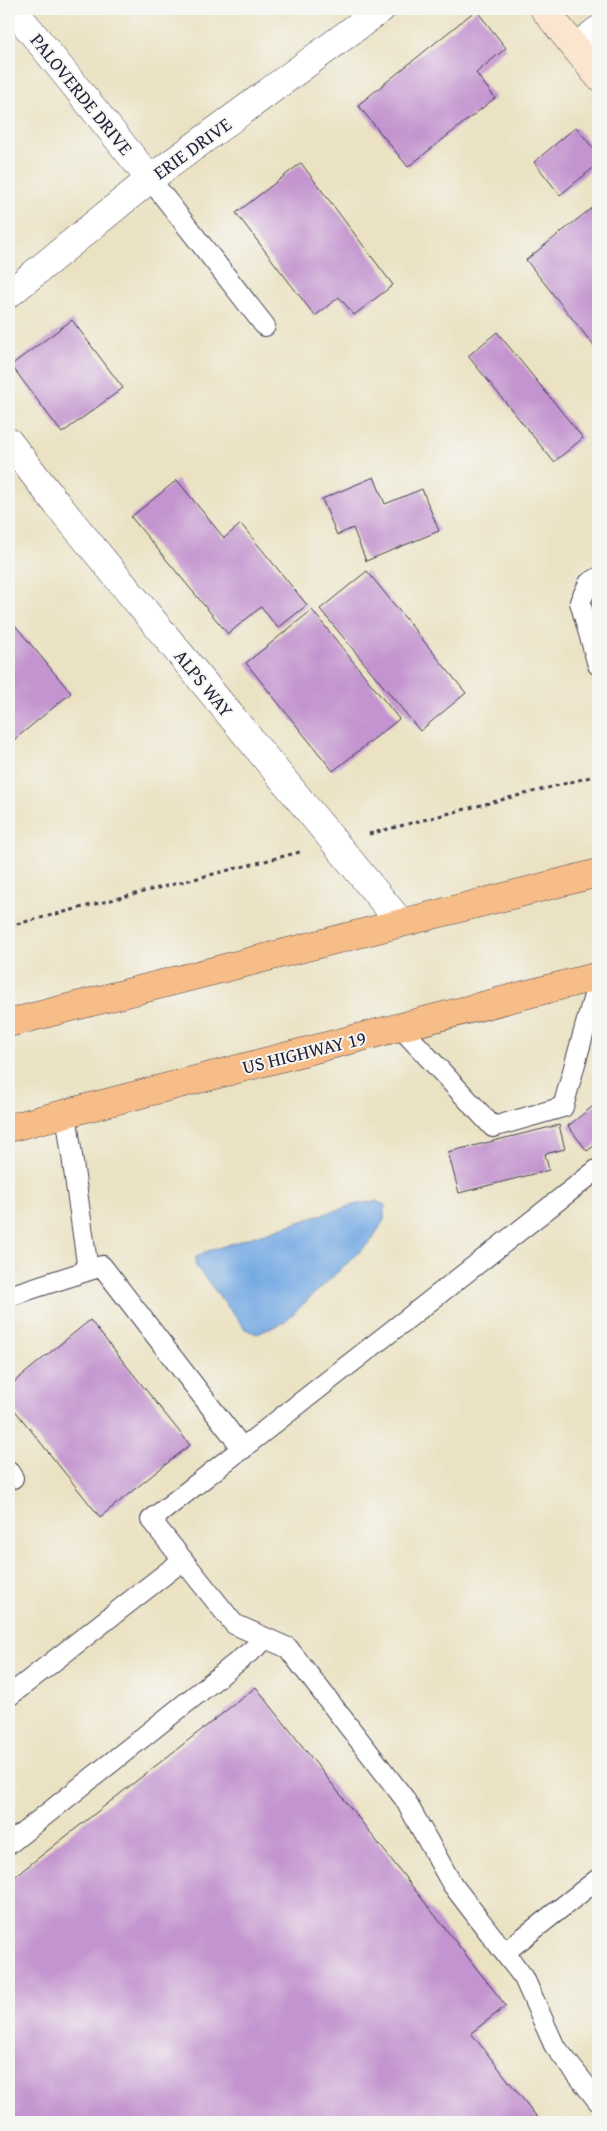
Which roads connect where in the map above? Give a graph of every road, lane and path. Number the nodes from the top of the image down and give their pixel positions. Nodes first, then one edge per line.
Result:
1 (13, 9) edge
2 (381, 9) edge
3 (544, 9) edge
4 (598, 30) edge
5 (576, 47) junction
6 (598, 76) edge
7 (150, 179) junction
8 (9, 294) edge
9 (265, 326) dead end
10 (9, 442) edge
11 (598, 578) edge
12 (598, 665) edge
13 (598, 873) edge
14 (402, 923) junction
15 (598, 976) edge
16 (598, 981) edge
17 (11, 1023) edge
18 (400, 1027) junction
19 (66, 1113) junction
20 (9, 1128) edge
21 (598, 1169) edge
22 (88, 1270) junction
23 (9, 1296) edge
24 (243, 1448) junction
25 (183, 1560) junction
26 (266, 1639) junction
27 (9, 1696) edge
28 (9, 1844) edge
29 (598, 1879) edge
30 (505, 1952) junction
31 (598, 2101) edge

1 - 7 street, PALOVERDE DRIVE
2 - 7 street, ERIE DRIVE
3 - 5 street
4 - 5 street
5 - 6 street
7 - 8 street, ERIE DRIVE
7 - 9 lane
10 - 14 street, ALPS WAY
11 - 12 lane
13 - 14 highway
14 - 17 highway
15 - 18 highway, US HIGHWAY 19
16 - 18 lane
18 - 19 highway, US HIGHWAY 19
19 - 20 highway, US HIGHWAY 19
19 - 22 lane
21 - 24 lane
22 - 23 lane
22 - 24 lane
24 - 25 lane
25 - 26 lane
25 - 27 lane
26 - 28 lane
26 - 30 lane
29 - 30 lane
30 - 31 lane

